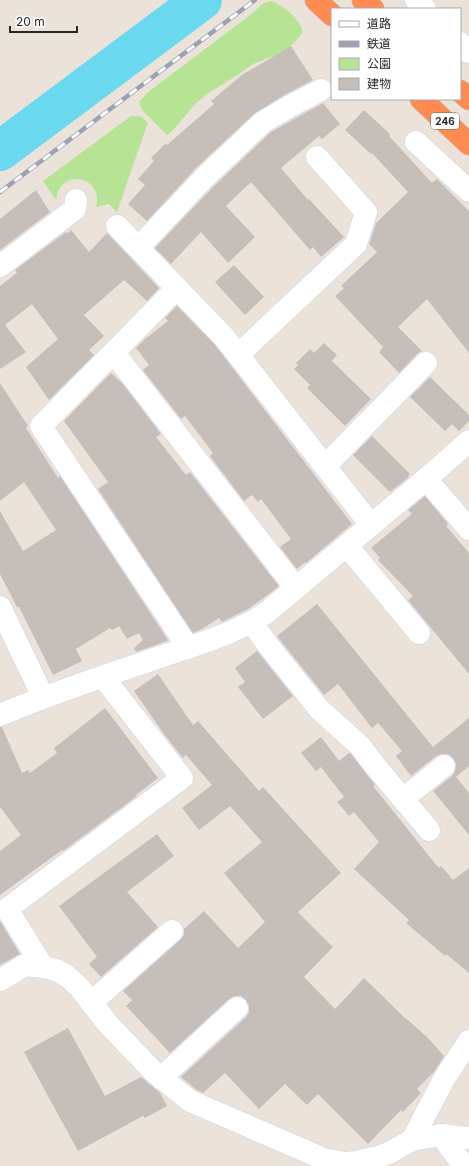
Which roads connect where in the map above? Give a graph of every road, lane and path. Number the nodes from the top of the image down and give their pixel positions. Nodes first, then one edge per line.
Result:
1 (316, 0) edge
2 (363, 0) edge
3 (416, 0) edge
4 (372, 8) edge
5 (424, 8) edge
6 (331, 14) edge
7 (461, 44) edge
8 (469, 52) edge
9 (321, 90) dead end
10 (461, 92) edge
11 (469, 99) edge
12 (422, 100) edge
13 (416, 142) dead end
14 (469, 144) edge
15 (317, 157) dead end
16 (469, 191) edge
17 (76, 200) dead end
18 (117, 226) dead end
19 (139, 248) junction
20 (0, 266) edge
21 (177, 288) junction
22 (114, 353) junction
23 (238, 355) junction
24 (426, 363) dead end
25 (469, 441) edge
26 (325, 466) junction
27 (426, 479) junction
28 (372, 525) junction
29 (469, 529) edge
30 (347, 546) junction
31 (296, 588) junction
32 (0, 607) edge
33 (252, 623) junction
34 (419, 633) dead end
35 (188, 648) junction
36 (102, 677) junction
37 (43, 697) junction
38 (0, 715) edge
39 (444, 766) dead end
40 (403, 798) junction
41 (429, 830) dead end
42 (172, 931) dead end
43 (43, 967) junction
44 (0, 980) edge
45 (91, 1003) junction
46 (237, 1008) dead end
47 (469, 1041) edge
48 (161, 1078) junction
49 (441, 1135) junction
50 (469, 1138) edge
51 (412, 1140) junction
52 (364, 1163) edge
53 (464, 1166) edge

1 - 6 highway
2 - 4 highway
3 - 5 street
7 - 8 street
9 - 19 street
10 - 11 highway
12 - 14 highway, 246
13 - 16 street
15 - 23 street
17 - 20 street
18 - 19 street
19 - 21 street
21 - 22 street
21 - 23 street
22 - 31 street
22 - 35 street
23 - 26 street
24 - 26 street
25 - 27 street
26 - 28 street
27 - 28 street
27 - 29 street
28 - 30 street
30 - 31 street
30 - 34 street
31 - 33 street
32 - 37 street
33 - 35 street
33 - 40 street
35 - 36 street
36 - 37 street
36 - 43 street
37 - 38 street
39 - 40 street
40 - 41 street
42 - 45 street
43 - 44 street
43 - 45 street
45 - 48 street
46 - 48 street
47 - 51 street
48 - 52 street
49 - 50 street
49 - 51 street
49 - 53 street
51 - 52 street

